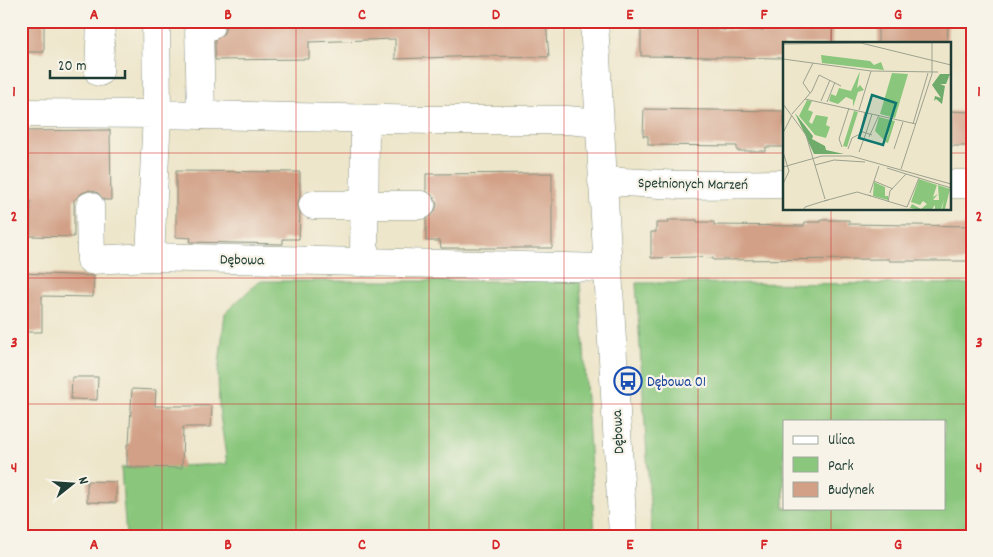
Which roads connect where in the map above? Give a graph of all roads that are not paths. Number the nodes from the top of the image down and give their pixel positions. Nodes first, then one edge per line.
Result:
1 (101, 21) edge
2 (156, 21) edge
3 (594, 21) edge
4 (210, 26) dead end
5 (100, 72) dead end
6 (21, 113) edge
7 (157, 114) junction
8 (201, 115) junction
9 (365, 118) junction
10 (599, 123) junction
11 (602, 181) junction
12 (783, 184) edge
13 (950, 184) edge
14 (972, 184) edge
15 (364, 205) junction
16 (421, 205) dead end
17 (90, 206) dead end
18 (313, 206) dead end
19 (150, 257) junction
20 (364, 262) junction
21 (607, 268) junction
22 (623, 536) edge

1 - 5 street
2 - 7 street
3 - 10 street, Dębowa
4 - 8 street
6 - 7 street
7 - 8 street
7 - 19 street
8 - 9 street
9 - 10 street
9 - 15 street
10 - 11 street, Dębowa
11 - 12 street, Spełnionych Marzeń
11 - 21 street, Dębowa
13 - 14 street
15 - 16 street
15 - 18 street
15 - 20 street
17 - 19 street, Dębowa
19 - 20 street, Dębowa
20 - 21 street, Dębowa
21 - 22 street, Dębowa

